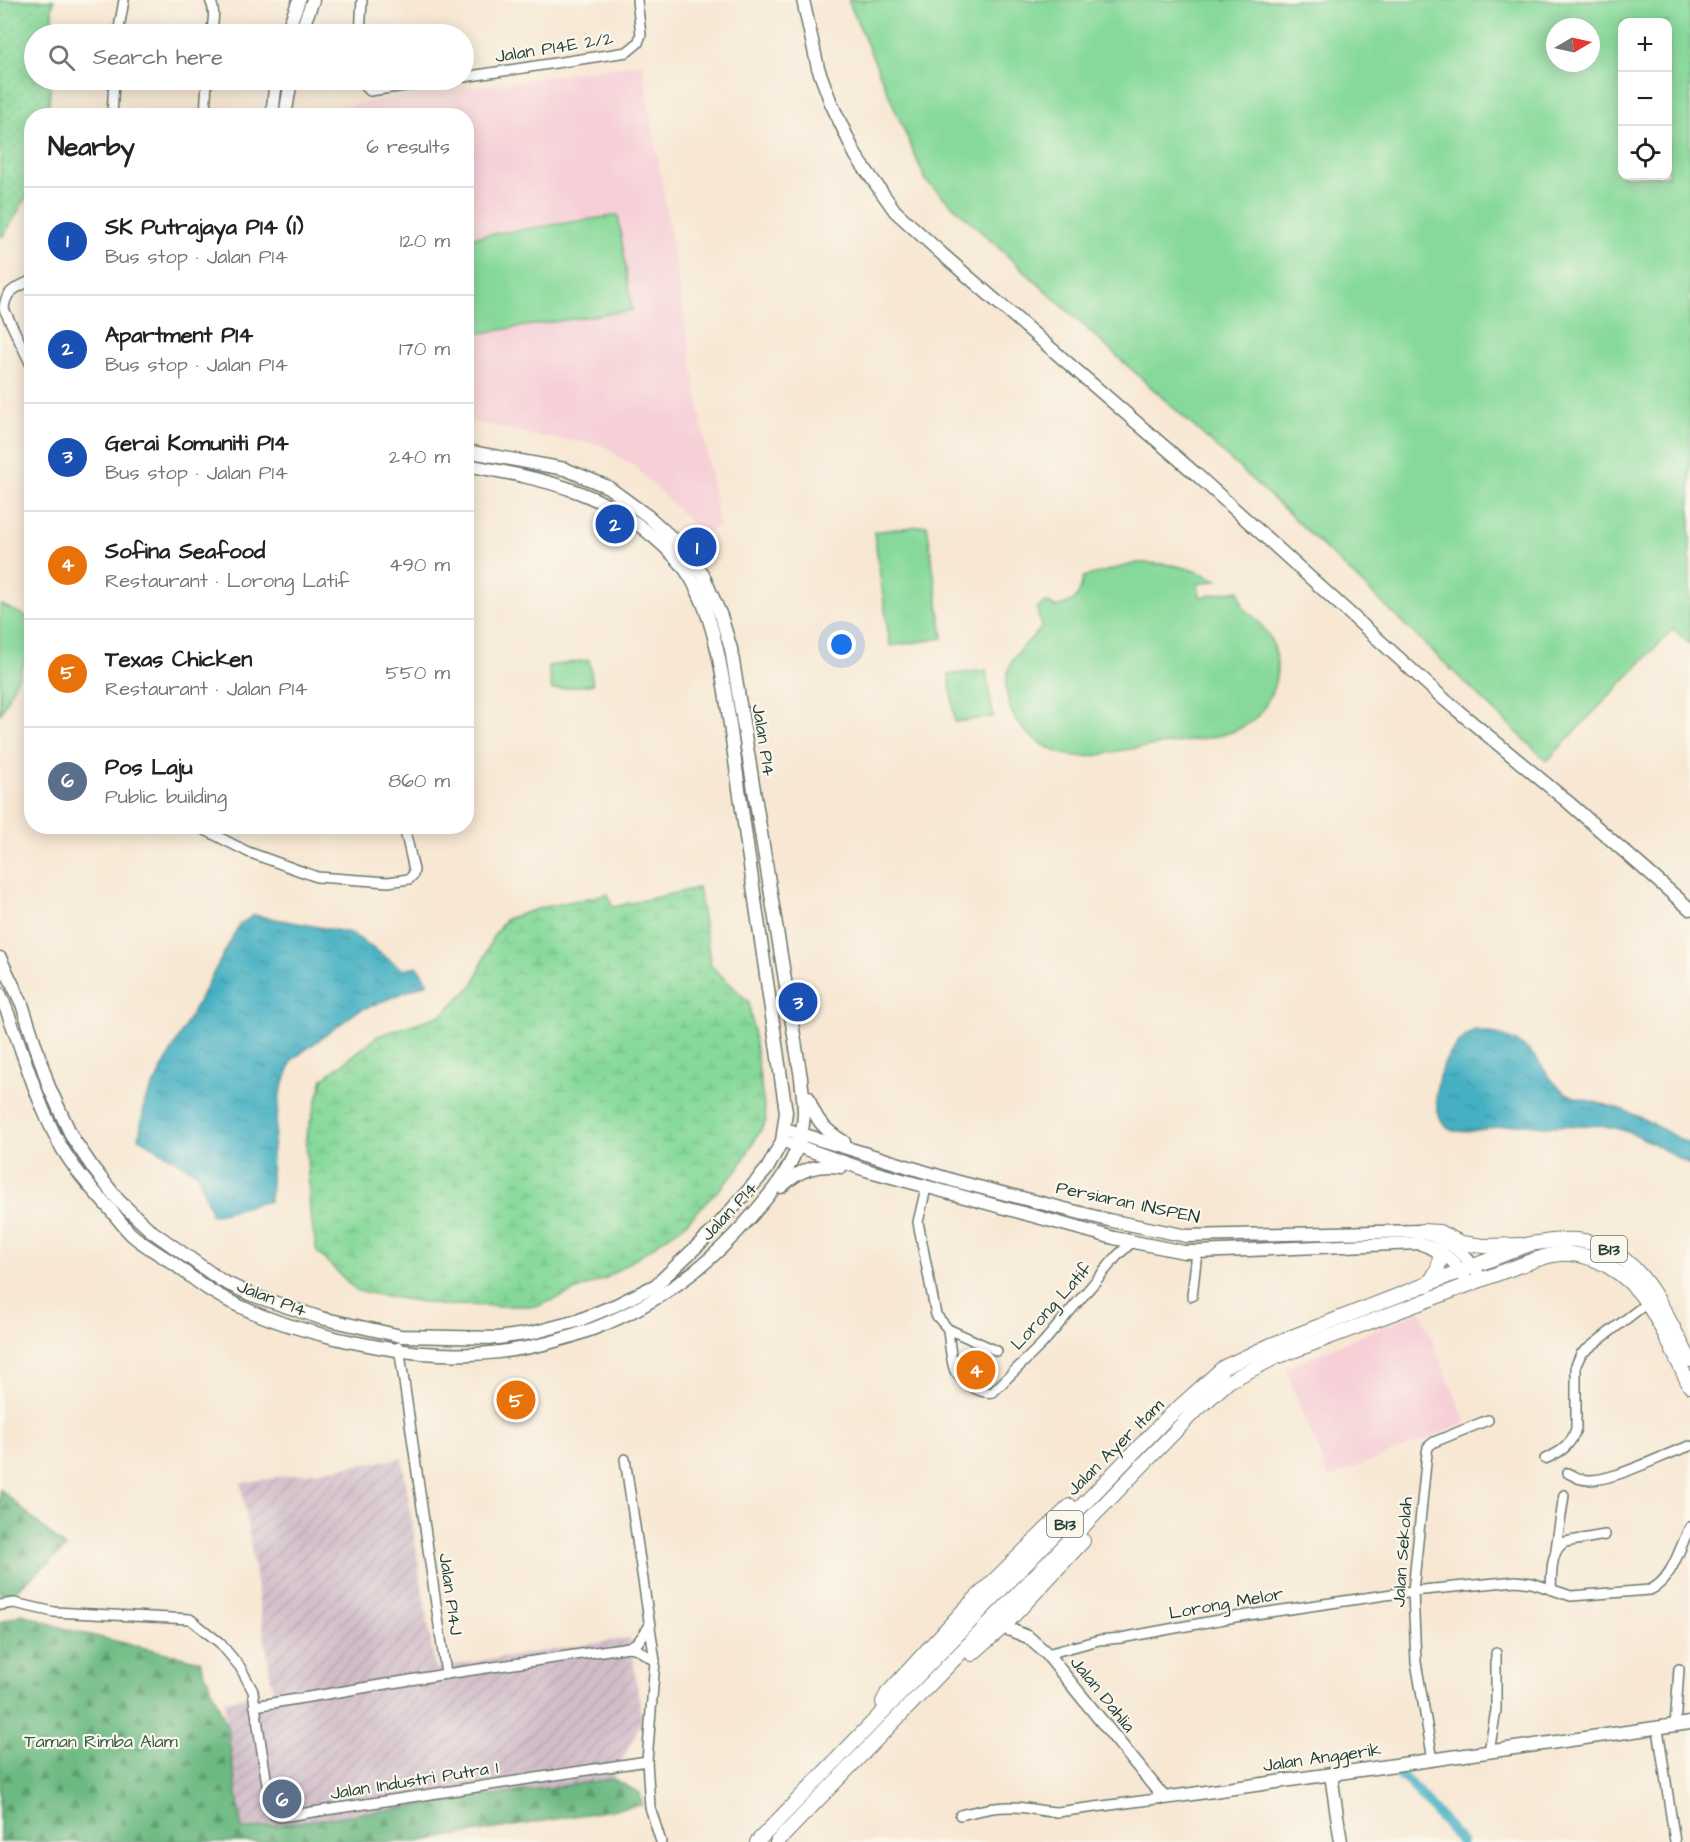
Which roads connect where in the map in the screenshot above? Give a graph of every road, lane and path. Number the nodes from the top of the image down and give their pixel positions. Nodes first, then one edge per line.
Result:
1 (124, 0) edge
2 (210, 0) edge
3 (298, 0) edge
4 (313, 0) edge
5 (362, 0) edge
6 (637, 0) edge
7 (803, 0) edge
8 (120, 24) edge
9 (213, 24) edge
10 (290, 24) edge
11 (304, 24) edge
12 (361, 24) edge
13 (474, 75) edge
14 (113, 90) edge
15 (206, 90) edge
16 (275, 90) edge
17 (289, 90) edge
18 (112, 108) edge
19 (205, 108) edge
20 (273, 108) edge
21 (286, 108) edge
22 (24, 284) edge
23 (24, 350) edge
24 (474, 452) edge
25 (474, 466) edge
26 (213, 834) edge
27 (406, 834) edge
28 (1690, 909) edge
29 (0, 958) edge
30 (0, 994) edge
31 (801, 1078) junction
32 (783, 1135) junction
33 (799, 1140) junction
34 (861, 1153) junction
35 (866, 1170) junction
36 (926, 1188) junction
37 (755, 1212) junction
38 (1422, 1231) junction
39 (1132, 1242) junction
40 (1530, 1244) junction
41 (1439, 1250) junction
42 (1197, 1252) junction
43 (1468, 1269) junction
44 (1475, 1282) junction
45 (1428, 1285) junction
46 (1192, 1296) dead end
47 (1647, 1303) junction
48 (948, 1329) junction
49 (401, 1336) junction
50 (399, 1350) junction
51 (997, 1351) dead end
52 (1690, 1360) edge
53 (1690, 1386) edge
54 (1488, 1420) dead end
55 (1165, 1444) junction
56 (1690, 1446) edge
57 (625, 1459) dead end
58 (1545, 1459) dead end
59 (1568, 1473) dead end
60 (1564, 1495) dead end
61 (1690, 1527) edge
62 (1605, 1535) dead end
63 (1556, 1551) junction
64 (1551, 1589) junction
65 (1413, 1592) junction
66 (0, 1605) edge
67 (651, 1624) junction
68 (1003, 1627) junction
69 (629, 1647) junction
70 (1496, 1653) dead end
71 (1047, 1654) junction
72 (656, 1661) junction
73 (1679, 1669) dead end
74 (446, 1674) junction
75 (255, 1706) junction
76 (898, 1718) junction
77 (1690, 1724) edge
78 (1675, 1726) junction
79 (1658, 1729) junction
80 (1489, 1752) junction
81 (1433, 1760) junction
82 (647, 1761) junction
83 (1330, 1775) junction
84 (1164, 1798) junction
85 (960, 1815) dead end
86 (661, 1842) edge
87 (757, 1842) edge
88 (777, 1842) edge
89 (1341, 1842) edge
90 (1675, 1842) edge

1 - 8 street
2 - 9 street
3 - 10 main road
4 - 11 main road
5 - 12 street
6 - 13 street, Jalan P14E 2/2
7 - 28 main road
14 - 18 street
15 - 19 street
16 - 20 main road
17 - 21 main road
22 - 23 street
24 - 31 main road, Jalan P14
25 - 32 main road, Jalan P14
26 - 27 street
29 - 49 main road, Jalan P14
30 - 50 main road, Jalan P14
31 - 33 main road, Jalan P14
31 - 34 main road
32 - 33 main road
32 - 49 main road, Jalan P14
33 - 34 main road
33 - 35 main road
33 - 37 main road, Jalan P14
34 - 38 main road, Persiaran INSPEN
35 - 36 main road, Persiaran INSPEN
35 - 37 main road
36 - 39 main road, Persiaran INSPEN
36 - 48 street
37 - 50 main road, Jalan P14
38 - 40 main road
38 - 43 main road, Persiaran INSPEN
39 - 42 main road, Persiaran INSPEN
39 - 48 street, Lorong Latif
40 - 43 main road, B13
40 - 52 main road, B13
41 - 42 main road, Persiaran INSPEN
41 - 43 main road, Persiaran INSPEN
41 - 45 main road
42 - 46 street
43 - 44 main road, Persiaran INSPEN
43 - 45 main road, B13
44 - 47 main road, B13
44 - 55 main road, Jalan Ayer Itam / B13
45 - 87 main road, Jalan Ayer Itam / B13
47 - 53 main road, B13
47 - 58 street
48 - 51 street
49 - 50 street, Jalan P14J
50 - 74 street, Jalan P14J
54 - 65 street, Jalan Sekolah
55 - 68 main road
55 - 76 main road, Jalan Ayer Itam / B13
56 - 59 street
57 - 67 street
60 - 63 street
61 - 64 street, Lorong Melor
62 - 63 street
63 - 64 street
64 - 65 street, Lorong Melor
65 - 71 street, Lorong Melor
65 - 81 street, Jalan Sekolah
66 - 75 street, Jalan Industri Putra 1
67 - 69 street
67 - 72 street
68 - 71 main road, Jalan Dahlia
68 - 76 main road
69 - 72 street
69 - 74 street
70 - 80 street
71 - 84 main road, Jalan Dahlia
72 - 82 street
73 - 78 street
74 - 75 street
75 - 82 street, Jalan Industri Putra 1
76 - 88 main road, Jalan Ayer Itam / B13
77 - 78 main road, Jalan Anggerik
78 - 79 main road, Jalan Anggerik
79 - 80 main road, Jalan Anggerik
79 - 90 street
80 - 81 main road, Jalan Anggerik
81 - 83 main road, Jalan Anggerik
82 - 86 street
83 - 84 main road, Jalan Anggerik
83 - 89 main road
84 - 85 street, Jalan Anggerik

